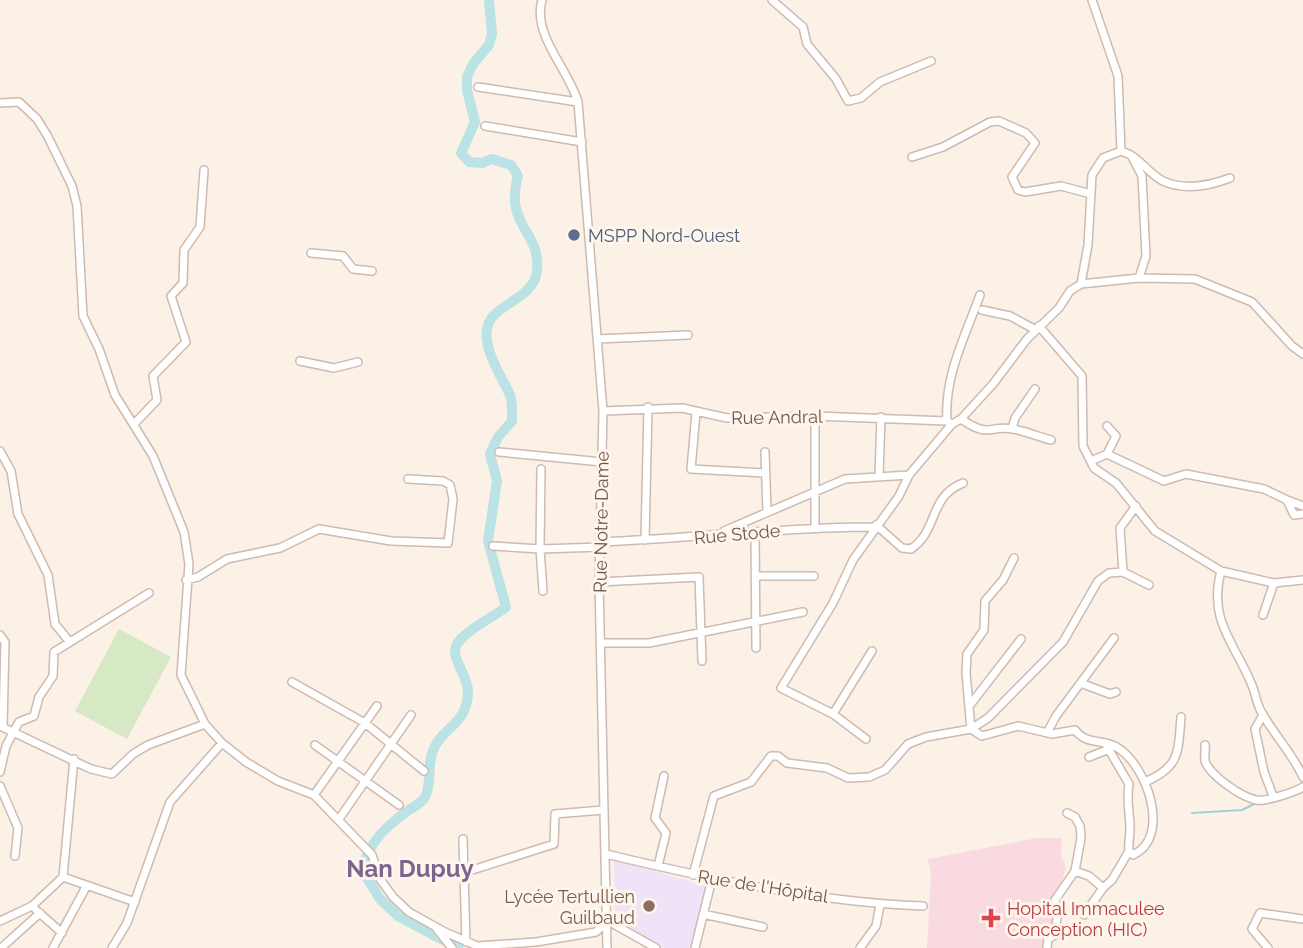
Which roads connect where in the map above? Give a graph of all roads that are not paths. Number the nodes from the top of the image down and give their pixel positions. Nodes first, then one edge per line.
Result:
1 (542, 0) edge
2 (772, 0) edge
3 (1091, 0) edge
4 (931, 61) dead end
5 (478, 87) dead end
6 (577, 100) junction
7 (0, 103) edge
8 (485, 126) dead end
9 (582, 142) junction
10 (1121, 151) junction
11 (1131, 155) junction
12 (912, 158) dead end
13 (204, 170) dead end
14 (1230, 178) dead end
15 (1091, 194) junction
16 (311, 253) dead end
17 (372, 271) dead end
18 (1139, 278) junction
19 (1081, 284) junction
20 (980, 295) dead end
21 (982, 310) dead end
22 (1037, 328) junction
23 (688, 335) dead end
24 (597, 339) junction
25 (1303, 354) edge
26 (300, 361) dead end
27 (358, 362) dead end
28 (1035, 389) dead end
29 (648, 407) junction
30 (603, 411) junction
31 (696, 412) junction
32 (815, 416) junction
33 (881, 417) junction
34 (961, 419) junction
35 (135, 423) junction
36 (949, 423) junction
37 (1107, 426) dead end
38 (1012, 428) junction
39 (1051, 440) dead end
40 (0, 452) edge
41 (499, 452) dead end
42 (765, 452) dead end
43 (1107, 454) junction
44 (1091, 461) junction
45 (602, 462) junction
46 (541, 469) dead end
47 (766, 473) junction
48 (909, 475) junction
49 (879, 476) junction
50 (408, 479) dead end
51 (963, 483) dead end
52 (815, 491) junction
53 (1287, 500) junction
54 (1136, 506) junction
55 (1303, 506) edge
56 (767, 511) junction
57 (1303, 514) edge
58 (875, 526) junction
59 (815, 527) junction
60 (755, 533) junction
61 (720, 536) junction
62 (645, 540) junction
63 (601, 545) junction
64 (493, 546) dead end
65 (540, 549) junction
66 (1014, 558) dead end
67 (1221, 571) junction
68 (1124, 572) junction
69 (755, 576) junction
70 (814, 576) dead end
71 (186, 579) junction
72 (1303, 580) edge
73 (599, 582) junction
74 (1274, 583) junction
75 (1149, 585) dead end
76 (544, 591) dead end
77 (149, 593) dead end
78 (803, 612) dead end
79 (1263, 615) dead end
80 (756, 620) junction
81 (701, 632) junction
82 (0, 635) edge
83 (1114, 638) dead end
84 (1021, 639) dead end
85 (69, 641) junction
86 (601, 643) junction
87 (756, 648) dead end
88 (872, 651) dead end
89 (702, 661) dead end
90 (292, 682) dead end
91 (1083, 684) junction
92 (1116, 692) dead end
93 (970, 705) junction
94 (377, 706) dead end
95 (833, 714) junction
96 (411, 715) dead end
97 (1263, 715) junction
98 (1181, 718) dead end
99 (365, 723) junction
100 (205, 724) junction
101 (2, 726) edge
102 (971, 729) junction
103 (15, 730) junction
104 (1047, 733) junction
105 (866, 739) dead end
106 (222, 743) junction
107 (392, 744) junction
108 (315, 745) dead end
109 (1205, 745) dead end
110 (1106, 746) junction
111 (1089, 757) dead end
112 (338, 758) junction
113 (74, 759) junction
114 (424, 771) dead end
115 (0, 772) edge
116 (664, 776) dead end
117 (1303, 777) edge
118 (366, 779) junction
119 (1144, 782) junction
120 (0, 786) edge
121 (1303, 788) edge
122 (314, 795) junction
123 (1273, 796) junction
124 (399, 805) dead end
125 (603, 810) junction
126 (1067, 813) dead end
127 (339, 820) junction
128 (463, 839) dead end
129 (1129, 851) junction
130 (606, 854) junction
131 (15, 856) dead end
132 (658, 866) junction
133 (1074, 870) junction
134 (466, 872) junction
135 (693, 875) junction
136 (63, 877) junction
137 (712, 879) junction
138 (86, 887) junction
139 (1103, 888) junction
140 (135, 902) junction
141 (880, 905) junction
142 (32, 906) junction
143 (923, 906) dead end
144 (40, 913) junction
145 (703, 914) junction
146 (1084, 915) dead end
147 (1303, 919) edge
148 (0, 921) edge
149 (608, 921) junction
150 (435, 927) junction
151 (763, 927) dead end
152 (62, 933) junction
153 (466, 942) junction
154 (1, 948) edge
155 (53, 948) edge
156 (112, 948) edge
157 (452, 948) edge
158 (607, 948) edge
159 (656, 948) edge
160 (695, 948) edge
161 (860, 948) edge
162 (1047, 948) edge
163 (1268, 948) edge

1 - 6 street, Rue Notre-Dame
2 - 4 street
3 - 10 street
5 - 6 street
6 - 9 street, Rue Notre-Dame
7 - 35 street
8 - 9 street
9 - 24 street, Rue Notre-Dame
10 - 11 street
10 - 15 street
11 - 14 street
11 - 18 street
12 - 15 street
13 - 35 street
15 - 19 street
16 - 17 street
18 - 19 street
18 - 25 street
19 - 22 street
20 - 36 street
21 - 22 street
22 - 34 street
22 - 44 street
23 - 24 street
24 - 30 street, Rue Notre-Dame
26 - 27 street
28 - 38 street
29 - 30 street, Rue Andral
29 - 31 street, Rue Andral
29 - 62 street
30 - 45 street, Rue Notre-Dame
31 - 32 street, Rue Andral
31 - 47 street
32 - 33 street, Rue Andral
32 - 52 street
33 - 36 street, Rue Andral
33 - 49 street
34 - 36 street
34 - 38 street
35 - 71 street
36 - 48 street
37 - 43 street
38 - 39 street
40 - 85 street
41 - 45 street
42 - 47 street
43 - 44 street
43 - 53 street
44 - 54 street
45 - 63 street, Rue Notre-Dame
46 - 65 street
47 - 56 street
48 - 49 street
48 - 58 street
49 - 52 street
50 - 71 street
51 - 58 street
52 - 56 street
52 - 59 street
53 - 55 street
53 - 57 street
54 - 67 street
54 - 68 street
56 - 61 street
58 - 59 street, Rue Stode
58 - 95 street
59 - 60 street, Rue Stode
60 - 61 street, Rue Stode
60 - 69 street
61 - 62 street, Rue Stode
62 - 63 street, Rue Stode
63 - 65 street, Rue Stode
63 - 73 street, Rue Notre-Dame
64 - 65 street, Rue Stode
65 - 76 street
66 - 93 street
67 - 74 street
67 - 97 street
68 - 75 street
68 - 102 street
69 - 70 street
69 - 80 street
71 - 100 street
72 - 74 street
73 - 81 street
73 - 86 street, Rue Notre-Dame
74 - 79 street
77 - 85 street
78 - 80 street
80 - 81 street
80 - 87 street
81 - 86 street
81 - 89 street
82 - 101 street
83 - 91 street
84 - 93 street
85 - 103 street
86 - 125 street, Rue Notre-Dame
88 - 95 street
90 - 99 street
91 - 92 street
91 - 104 street
93 - 102 street
94 - 99 street
95 - 105 street
96 - 107 street
97 - 117 street
97 - 123 street
98 - 119 street
99 - 107 street
99 - 112 street
100 - 106 street
100 - 113 street
101 - 103 street
102 - 104 street
102 - 135 street
103 - 113 street
103 - 115 street
104 - 110 street
106 - 122 street
106 - 140 street
107 - 114 street
107 - 118 street
108 - 112 street
109 - 123 street
110 - 111 street
110 - 119 street
110 - 129 street
112 - 118 street
112 - 122 street
113 - 136 street
116 - 132 street
118 - 124 street
118 - 127 street
119 - 129 street
120 - 131 street
121 - 123 street
122 - 127 street
125 - 130 street, Rue Notre-Dame
125 - 134 street
126 - 133 street
127 - 150 street
128 - 134 street
129 - 139 street
130 - 132 street, Rue de l'Hôpital
130 - 149 street, Rue Notre-Dame
132 - 135 street, Rue de l'Hôpital
133 - 139 street
133 - 162 street
134 - 153 street
135 - 137 street, Rue de l'Hôpital
136 - 138 street
136 - 142 street
137 - 141 street, Rue de l'Hôpital
137 - 145 street
138 - 140 street
138 - 152 street
139 - 146 street
140 - 156 street
141 - 143 street, Rue de l'Hôpital
141 - 161 street
142 - 144 street
142 - 148 street
144 - 152 street
144 - 154 street
145 - 151 street
145 - 160 street
147 - 163 street
149 - 153 street
149 - 158 street, Rue Notre-Dame
149 - 159 street
150 - 153 street
150 - 157 street
152 - 155 street

